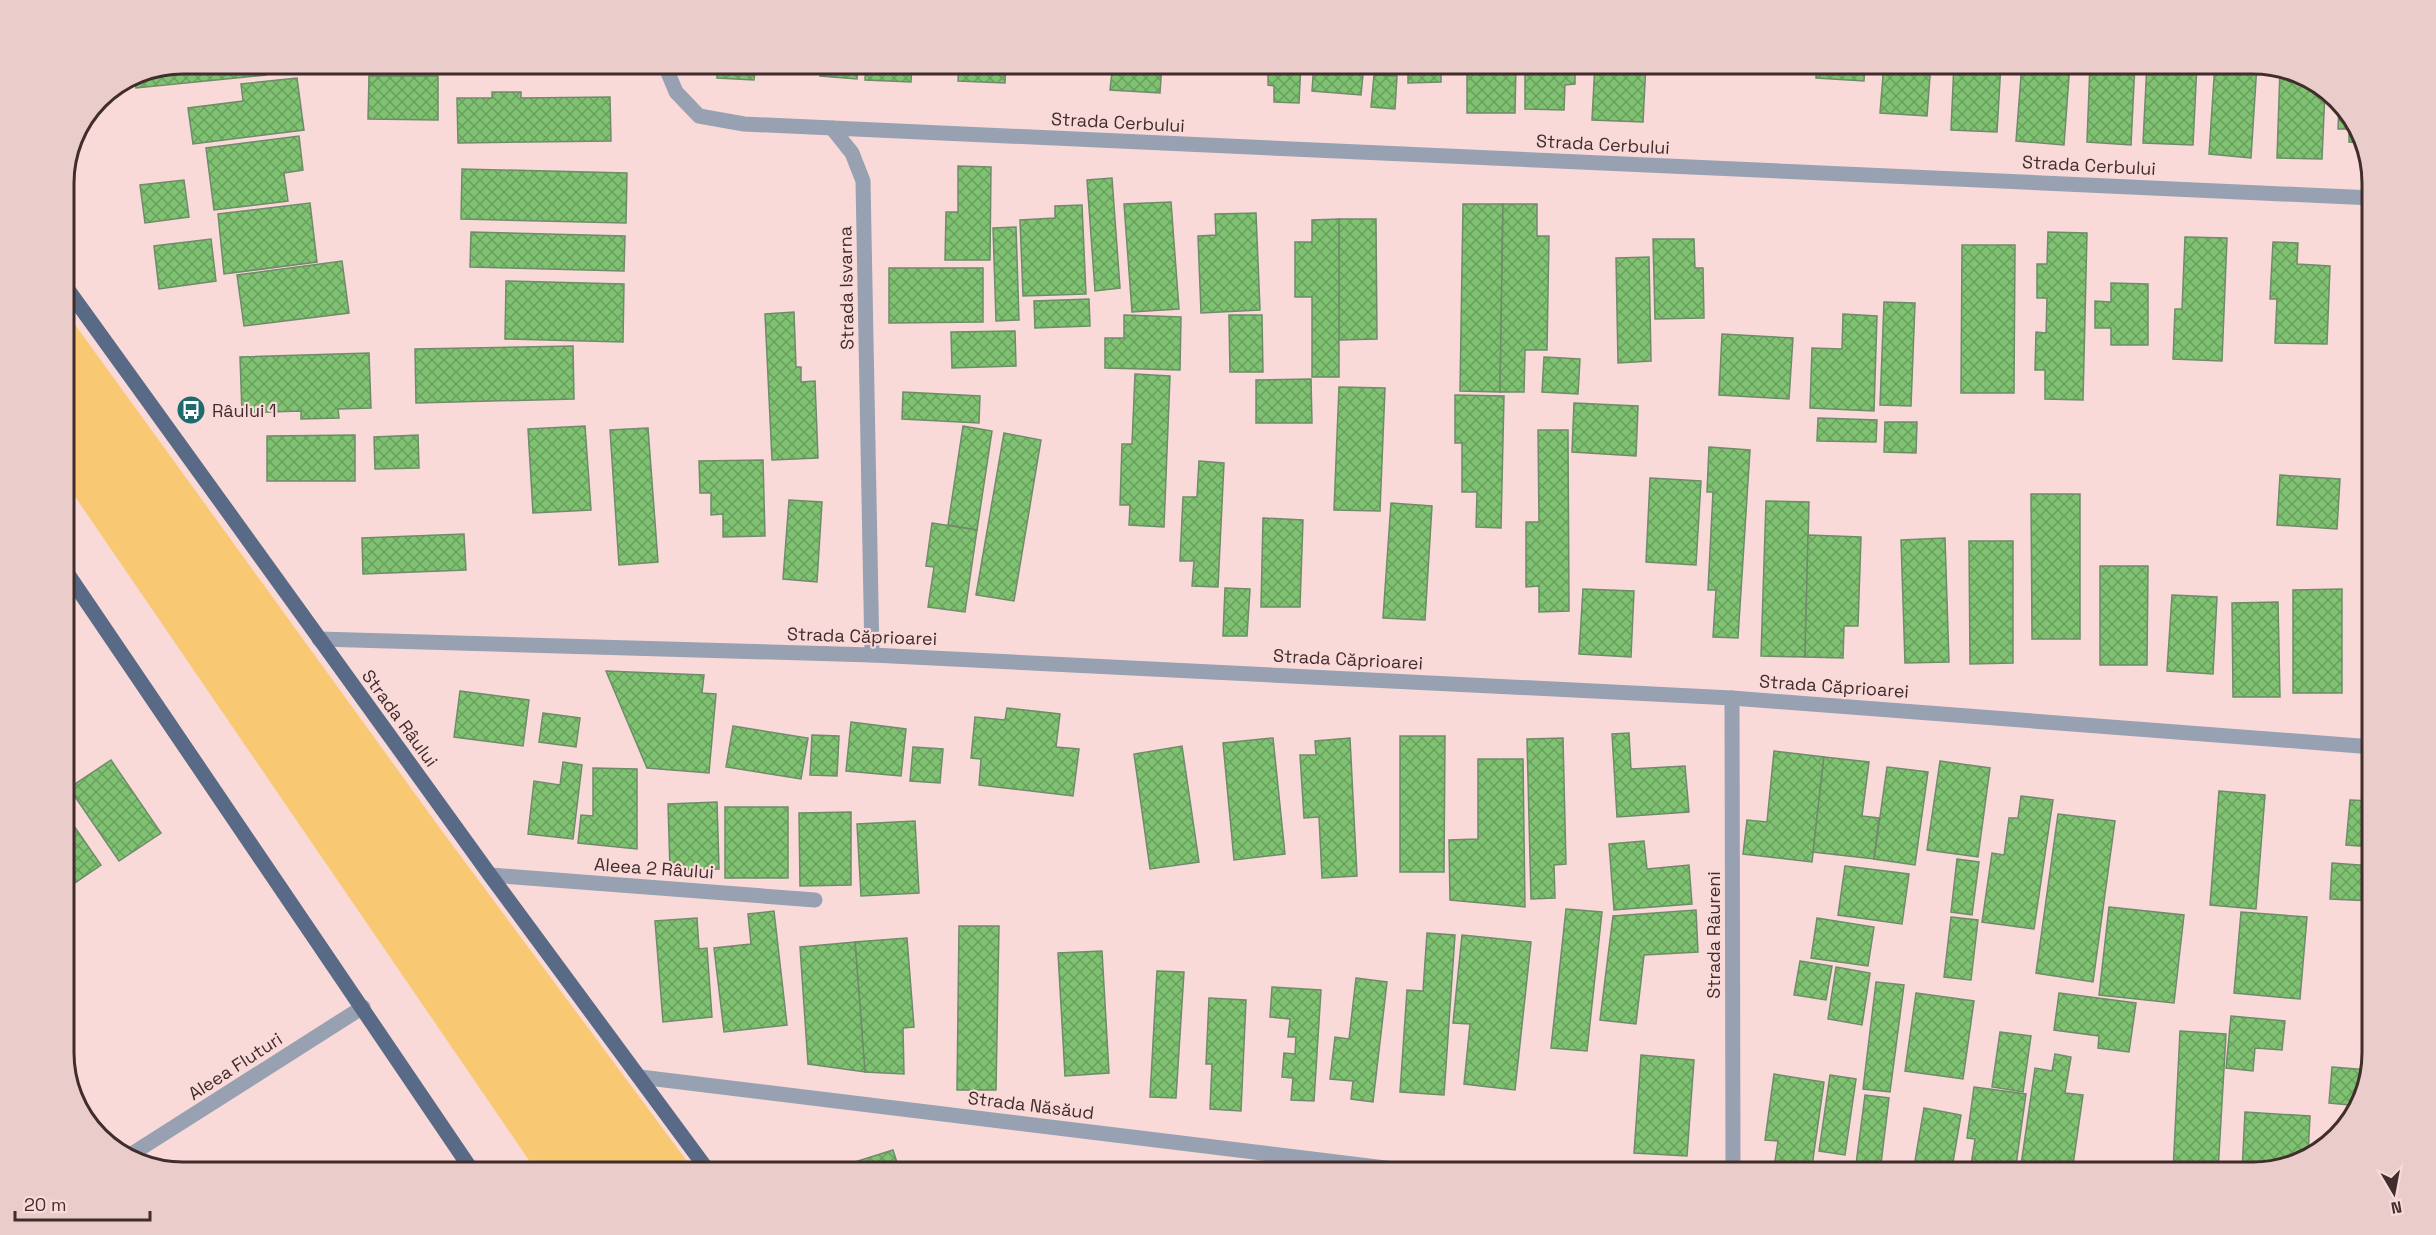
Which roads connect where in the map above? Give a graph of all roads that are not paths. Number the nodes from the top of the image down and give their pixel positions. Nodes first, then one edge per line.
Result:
1 (669, 74) edge
2 (832, 128) junction
3 (2362, 198) edge
4 (74, 299) edge
5 (74, 583) edge
6 (319, 639) junction
7 (872, 655) junction
8 (1732, 698) junction
9 (2362, 746) edge
10 (490, 875) junction
11 (815, 900) dead end
12 (363, 1007) junction
13 (640, 1077) junction
14 (136, 1151) edge
15 (466, 1162) edge
16 (702, 1162) edge
17 (1336, 1162) edge
18 (1733, 1162) edge

1 - 2 street
2 - 3 street, Strada Cerbului
2 - 7 street, Strada Isvarna
4 - 6 main road, Strada Râului
5 - 12 main road
6 - 7 street, Strada Căprioarei
6 - 10 main road, Strada Râului
7 - 8 street, Strada Căprioarei
8 - 9 street, Strada Căprioarei
8 - 18 street, Strada Râureni
10 - 11 street, Aleea 2 Râului
10 - 13 main road, Strada Râului
12 - 14 street, Aleea Fluturi
12 - 15 main road
13 - 16 main road, Strada Râului
13 - 17 street, Strada Năsăud

